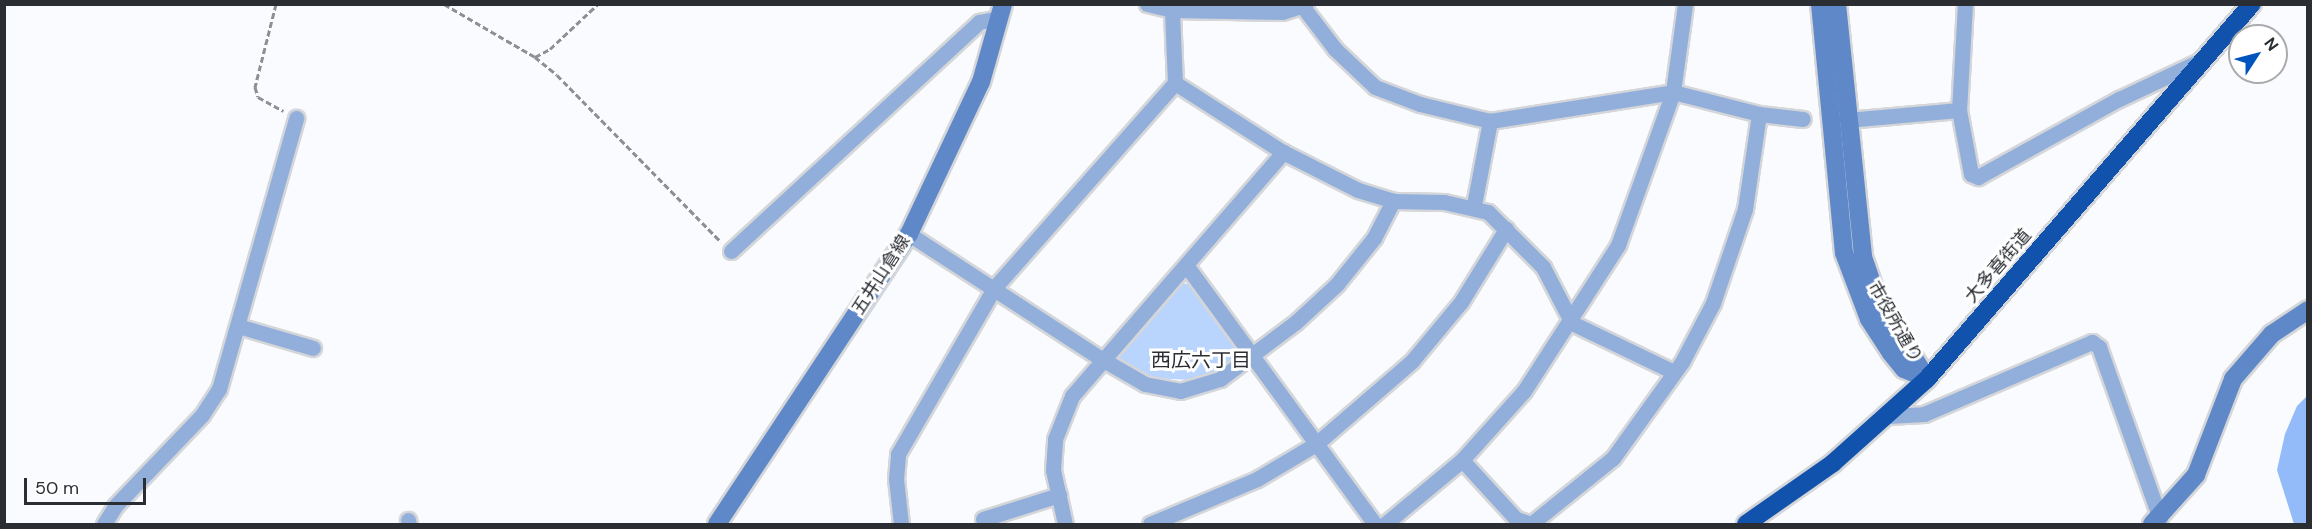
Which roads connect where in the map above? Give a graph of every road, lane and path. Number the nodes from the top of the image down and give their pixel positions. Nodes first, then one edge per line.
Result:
1 (276, 4) edge
2 (444, 4) edge
3 (597, 4) edge
4 (1147, 4) edge
5 (1684, 4) edge
6 (1820, 4) edge
7 (1837, 4) edge
8 (2252, 4) edge
9 (1305, 6) edge
10 (1968, 9) edge
11 (1173, 10) junction
12 (1001, 11) edge
13 (535, 57) junction
14 (2207, 57) junction
15 (1175, 83) junction
16 (1673, 92) junction
17 (1959, 110) junction
18 (1759, 114) junction
19 (296, 118) joint
20 (1803, 119) dead end
21 (1847, 120) junction
22 (1490, 121) junction
23 (1283, 152) junction
24 (1393, 201) junction
25 (1474, 205) junction
26 (1506, 229) junction
27 (909, 234) junction
28 (731, 251) joint
29 (1186, 264) junction
30 (995, 287) junction
31 (2307, 310) edge
32 (1572, 323) junction
33 (238, 326) junction
34 (313, 348) dead end
35 (1252, 357) junction
36 (1100, 358) junction
37 (1674, 372) junction
38 (1927, 378) junction
39 (1888, 416) junction
40 (1316, 444) junction
41 (1462, 460) junction
42 (1059, 495) junction
43 (983, 519) dead end
44 (2156, 521) edge
45 (104, 525) edge
46 (717, 525) edge
47 (901, 525) edge
48 (1065, 525) edge
49 (1150, 525) edge
50 (1375, 525) edge
51 (1385, 525) edge
52 (1746, 525) edge

1 - 19 path
2 - 13 path
3 - 13 path
4 - 11 street
5 - 16 street
6 - 38 street, 市役所通り
7 - 21 street, 市役所通り
8 - 14 highway, 大多喜街道
9 - 11 street
9 - 22 street
10 - 17 street
11 - 15 street
12 - 27 street, 五井山倉線
12 - 28 street
13 - 28 path
14 - 17 street
14 - 38 highway, 大多喜街道
15 - 23 street
15 - 30 street
16 - 18 street
16 - 22 street
16 - 32 street
17 - 21 street
18 - 20 street
18 - 37 street
19 - 33 street
21 - 38 street, 市役所通り
22 - 25 street
23 - 24 street
23 - 29 street
24 - 25 street
24 - 35 street
25 - 26 street
26 - 32 street
26 - 40 street
27 - 30 street
27 - 46 street, 五井山倉線
29 - 35 street
29 - 36 street
30 - 36 street
30 - 47 street
31 - 44 street
32 - 37 street
32 - 41 street
33 - 34 street
33 - 45 street
35 - 36 street
35 - 40 street
36 - 42 street
37 - 41 street
38 - 39 highway, 大多喜街道
39 - 44 street
39 - 52 highway, 大多喜街道
40 - 49 street
40 - 50 street
41 - 51 street
42 - 43 street
42 - 48 street

